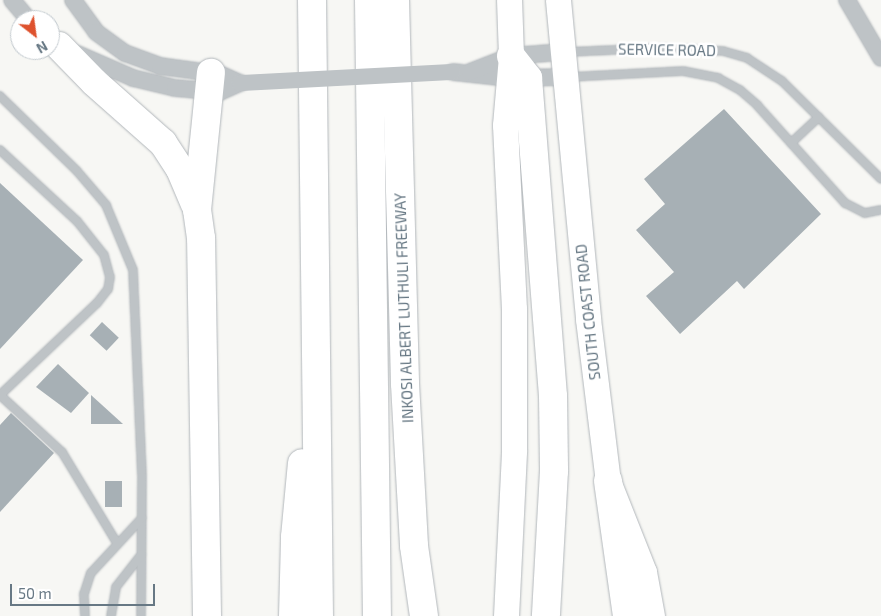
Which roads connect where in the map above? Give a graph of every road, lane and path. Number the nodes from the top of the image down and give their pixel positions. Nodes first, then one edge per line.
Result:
1 (12, 0) edge
2 (73, 0) edge
3 (312, 0) edge
4 (369, 0) edge
5 (395, 0) edge
6 (509, 0) edge
7 (558, 0) edge
8 (847, 0) edge
9 (20, 10) edge
10 (60, 45) edge
11 (60, 48) edge
12 (562, 52) junction
13 (881, 58) edge
14 (516, 70) junction
15 (470, 72) junction
16 (564, 77) junction
17 (210, 82) junction
18 (0, 96) edge
19 (819, 117) junction
20 (791, 143) junction
21 (0, 150) edge
22 (881, 179) edge
23 (197, 210) junction
24 (881, 210) edge
25 (315, 376) junction
26 (1, 396) edge
27 (608, 481) junction
28 (142, 518) junction
29 (117, 543) junction
30 (141, 556) junction
31 (85, 616) edge
32 (111, 616) edge
33 (141, 616) edge
34 (207, 616) edge
35 (293, 616) edge
36 (319, 616) edge
37 (377, 616) edge
38 (424, 616) edge
39 (506, 616) edge
40 (546, 616) edge
41 (627, 616) edge
42 (652, 616) edge

1 - 9 street
2 - 17 street, SERVICE ROAD
3 - 25 highway
4 - 37 highway
5 - 38 highway, INKOSI ALBERT LUTHULI FREEWAY
6 - 14 main road
7 - 12 main road, SOUTH COAST ROAD
8 - 13 street
10 - 17 street, SERVICE ROAD
11 - 23 highway
12 - 14 street, SERVICE ROAD
12 - 16 main road, SOUTH COAST ROAD
12 - 19 lane, SERVICE ROAD
14 - 15 street, SERVICE ROAD
14 - 15 street, SERVICE ROAD
14 - 16 street, SERVICE ROAD
14 - 39 main road
14 - 40 highway
15 - 17 street, SERVICE ROAD, bridge
16 - 20 lane, SERVICE ROAD
16 - 27 main road, SOUTH COAST ROAD
17 - 23 highway
18 - 28 lane
19 - 20 lane
19 - 22 lane, SERVICE ROAD
20 - 24 lane, SERVICE ROAD
21 - 26 lane
23 - 34 highway
25 - 35 highway
25 - 36 highway
26 - 29 lane
27 - 41 highway
27 - 42 main road, SOUTH COAST ROAD
28 - 29 lane
28 - 30 lane
29 - 31 lane
30 - 32 lane
30 - 33 lane

